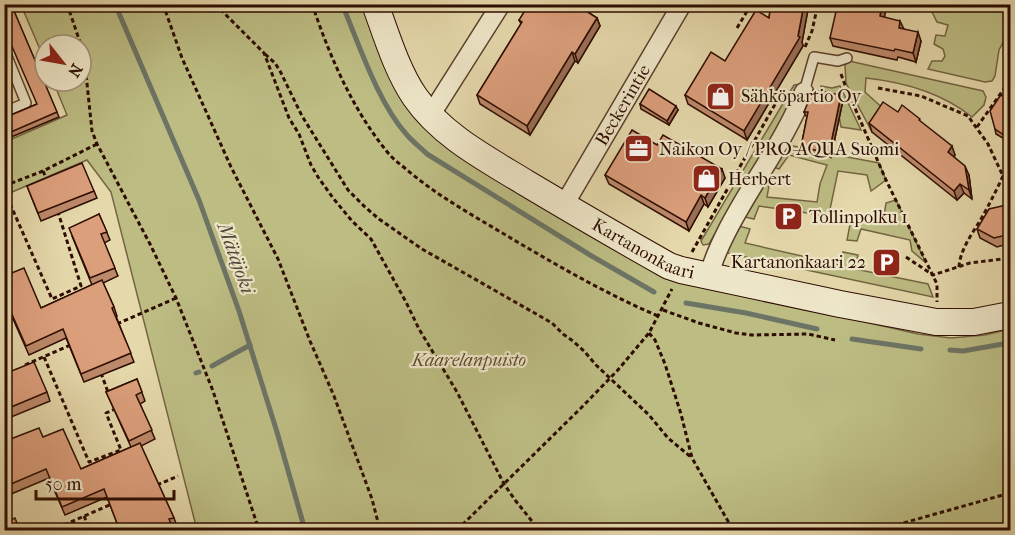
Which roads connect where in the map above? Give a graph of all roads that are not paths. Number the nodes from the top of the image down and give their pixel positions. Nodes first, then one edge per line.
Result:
1 (375, 4) edge
2 (501, 4) edge
3 (682, 4) edge
4 (6, 55) edge
5 (842, 59) road end
6 (796, 87) joint
7 (4, 112) edge
8 (430, 116) junction
9 (564, 205) junction
10 (709, 275) junction
11 (1011, 315) edge

1 - 8 street, Kartanonkaari
2 - 8 street
3 - 9 street, Beckerintie
4 - 7 lane
5 - 6 lane
6 - 10 street
8 - 9 street, Kartanonkaari
9 - 10 street, Kartanonkaari
10 - 11 street, Kartanonkaari

